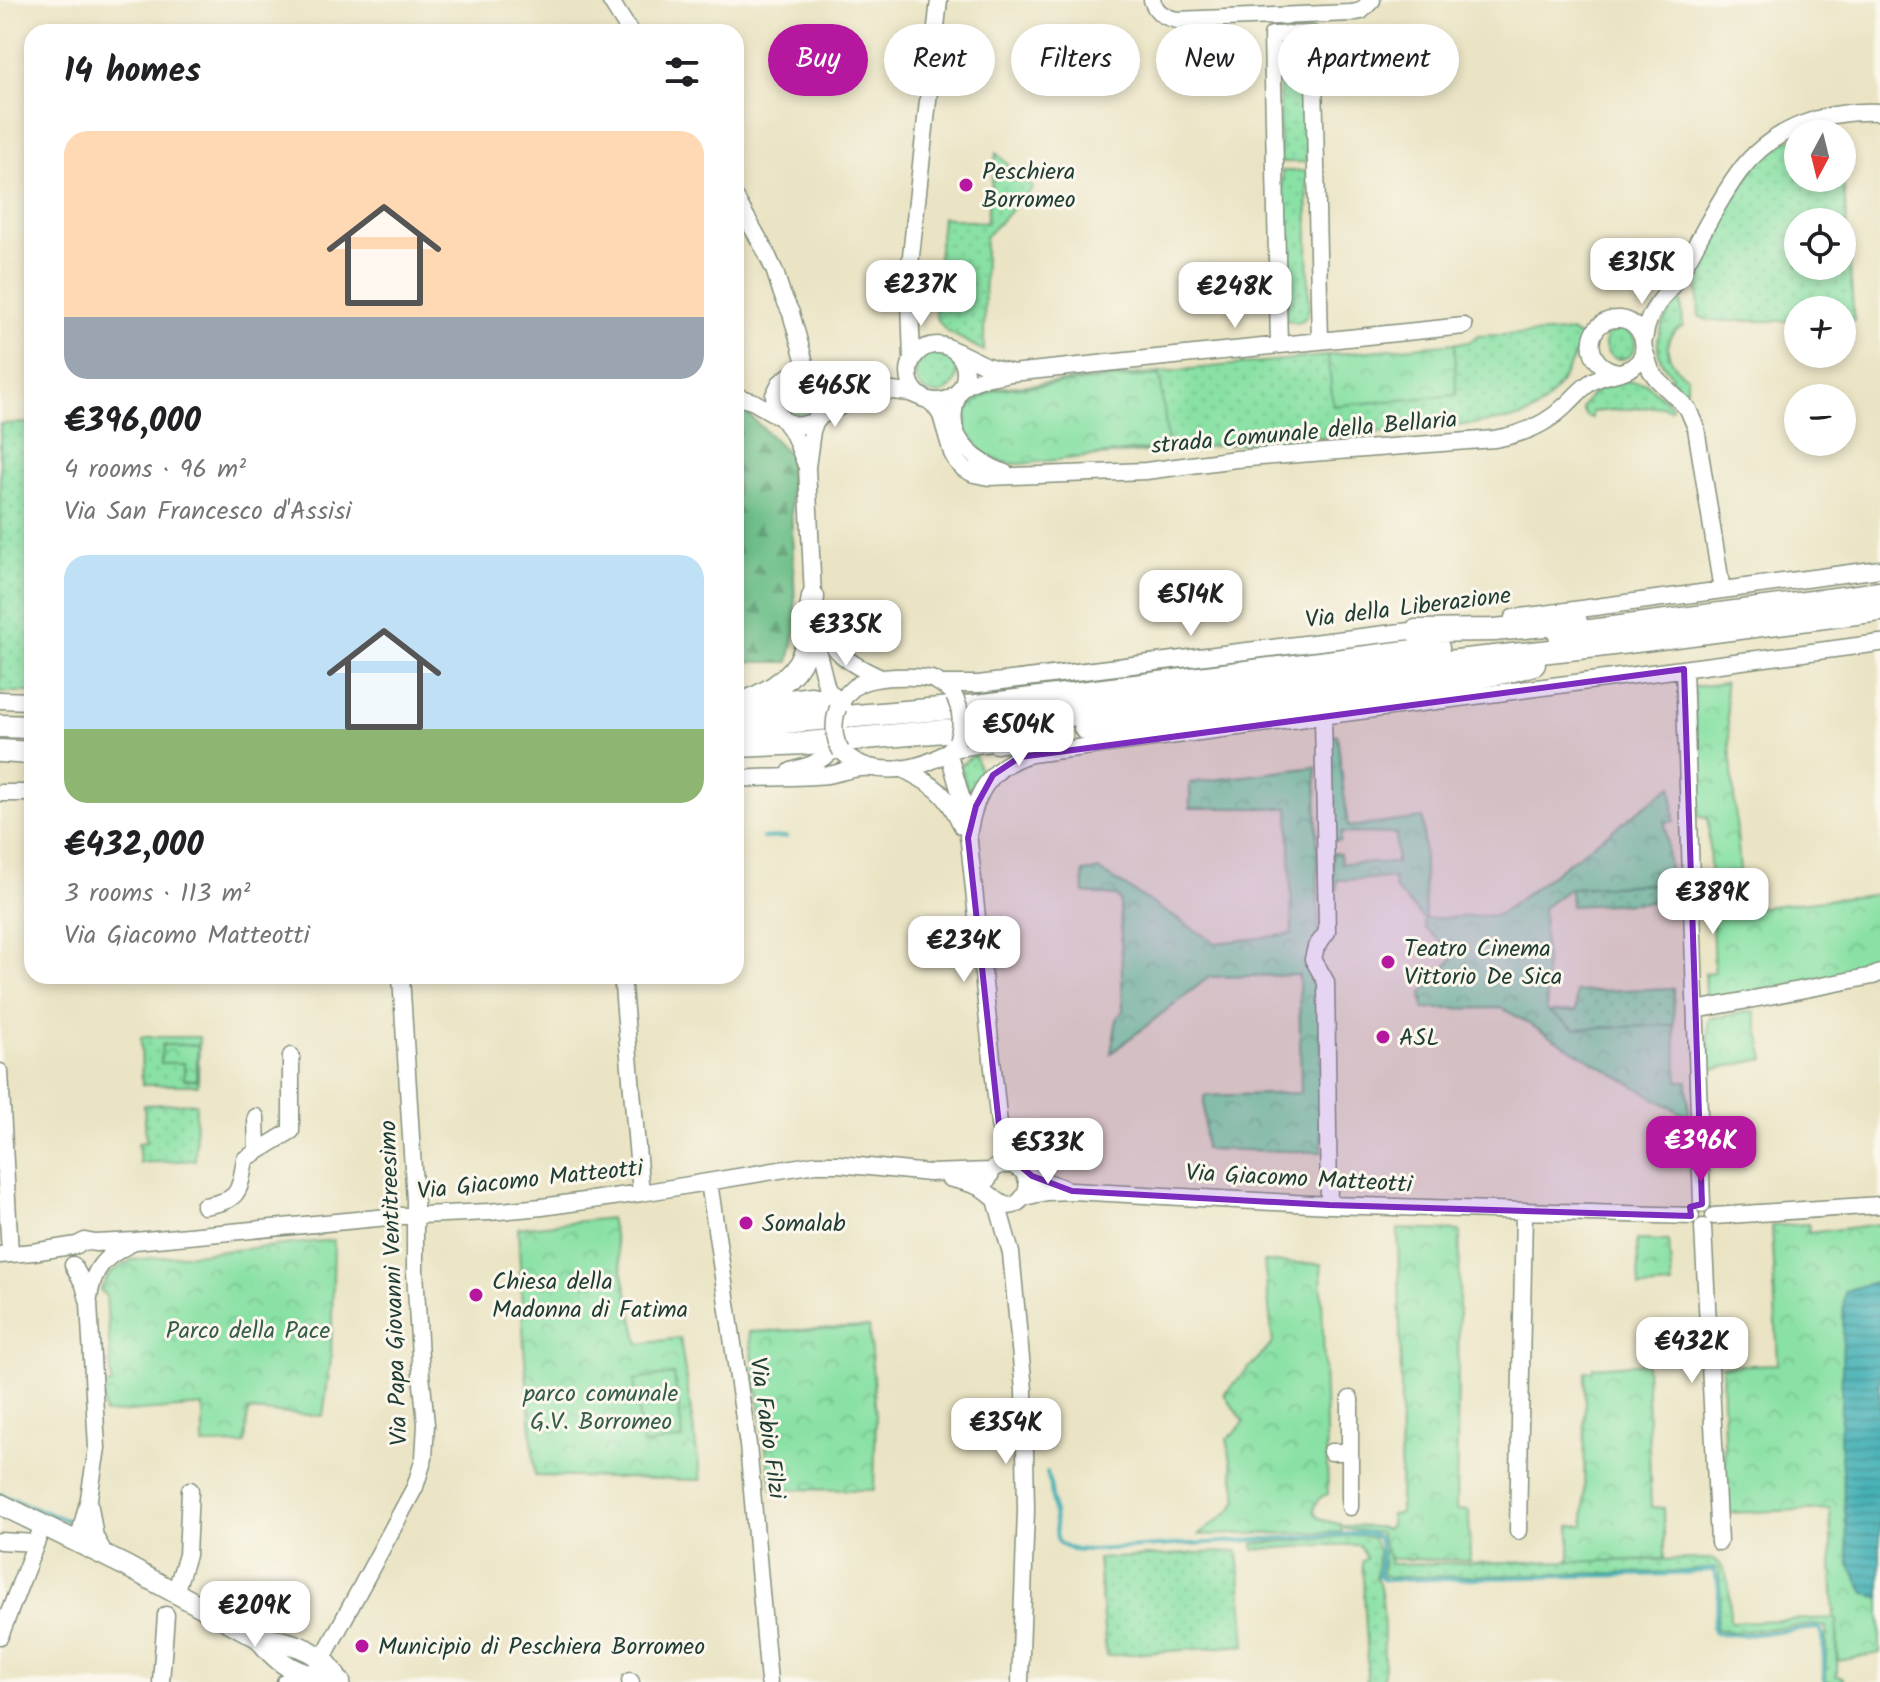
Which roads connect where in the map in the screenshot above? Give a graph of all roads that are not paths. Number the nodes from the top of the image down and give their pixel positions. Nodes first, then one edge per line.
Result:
1 (610, 0) edge
2 (939, 0) edge
3 (1152, 0) edge
4 (1372, 0) edge
5 (625, 24) edge
6 (1880, 112) edge
7 (744, 213) edge
8 (782, 294) junction
9 (1662, 298) junction
10 (910, 312) junction
11 (1618, 319) junction
12 (1464, 326) dead end
13 (1320, 341) junction
14 (1279, 345) junction
15 (1644, 345) junction
16 (1591, 346) junction
17 (949, 348) junction
18 (910, 364) junction
19 (1623, 371) junction
20 (1011, 373) junction
21 (1657, 379) junction
22 (816, 380) junction
23 (781, 382) junction
24 (1579, 390) junction
25 (880, 392) junction
26 (744, 393) edge
27 (858, 397) junction
28 (744, 398) edge
29 (926, 399) junction
30 (782, 418) junction
31 (819, 418) junction
32 (807, 467) junction
33 (1016, 476) junction
34 (1880, 569) edge
35 (1722, 590) junction
36 (1880, 593) edge
37 (813, 597) junction
38 (1752, 610) junction
39 (1880, 610) edge
40 (1416, 631) junction
41 (1880, 643) edge
42 (1597, 646) junction
43 (1684, 669) junction
44 (881, 678) junction
45 (942, 684) junction
46 (0, 700) edge
47 (24, 701) edge
48 (744, 704) edge
49 (839, 705) junction
50 (744, 707) edge
51 (1323, 716) junction
52 (0, 724) edge
53 (24, 724) edge
54 (744, 725) edge
55 (997, 742) junction
56 (744, 746) edge
57 (837, 747) junction
58 (952, 747) junction
59 (0, 749) edge
60 (24, 750) edge
61 (1043, 752) junction
62 (871, 768) junction
63 (901, 768) junction
64 (776, 776) junction
65 (744, 778) edge
66 (0, 793) edge
67 (24, 793) edge
68 (968, 838) junction
69 (1880, 973) edge
70 (401, 984) edge
71 (623, 984) edge
72 (1696, 1010) junction
73 (291, 1056) dead end
74 (0, 1072) edge
75 (256, 1117) dead end
76 (999, 1125) junction
77 (257, 1152) junction
78 (992, 1170) junction
79 (1021, 1170) junction
80 (929, 1173) junction
81 (709, 1182) junction
82 (1072, 1191) junction
83 (641, 1193) junction
84 (994, 1198) junction
85 (1022, 1199) junction
86 (1329, 1205) junction
87 (1880, 1205) edge
88 (204, 1206) dead end
89 (1524, 1211) junction
90 (415, 1215) junction
91 (1702, 1216) junction
92 (135, 1241) junction
93 (95, 1243) junction
94 (77, 1245) junction
95 (33, 1252) junction
96 (1011, 1253) junction
97 (5, 1255) edge
98 (100, 1265) junction
99 (74, 1267) junction
100 (89, 1303) junction
101 (1350, 1399) dead end
102 (1331, 1452) dead end
103 (1350, 1452) junction
104 (190, 1490) dead end
105 (89, 1498) junction
106 (0, 1504) edge
107 (1350, 1507) dead end
108 (1518, 1531) dead end
109 (39, 1534) junction
110 (0, 1541) edge
111 (78, 1542) junction
112 (1719, 1542) dead end
113 (106, 1556) junction
114 (175, 1593) junction
115 (166, 1615) dead end
116 (1, 1629) edge
117 (279, 1649) junction
118 (314, 1667) junction
119 (338, 1681) edge
120 (161, 1682) edge
121 (277, 1682) edge
122 (285, 1682) edge
123 (769, 1682) edge
124 (1020, 1682) edge

1 - 5 street
2 - 10 street
3 - 4 street
6 - 9 street
7 - 8 street
8 - 22 street
8 - 23 street
9 - 11 street
9 - 15 street
10 - 17 street
10 - 18 street
11 - 15 street
11 - 16 street
12 - 13 street
13 - 14 street
13 - 14 street
14 - 20 street
15 - 19 street
15 - 21 street
16 - 19 street
16 - 24 street
17 - 18 street
17 - 20 street
17 - 29 street
18 - 25 street
18 - 29 street
19 - 21 street
19 - 24 street
20 - 33 street
21 - 35 street
22 - 23 street
22 - 27 street
22 - 31 street
23 - 26 street
23 - 30 street
24 - 33 street, strada Comunale della Bellaria
25 - 27 street
25 - 29 street
27 - 31 street
28 - 30 street
29 - 33 street
30 - 31 street
30 - 32 street
31 - 32 street
32 - 37 street
34 - 35 street, Via della Liberazione
35 - 40 street, Via della Liberazione
36 - 38 highway
37 - 44 street
37 - 48 highway
37 - 49 street
38 - 40 highway
38 - 54 highway
39 - 42 highway
40 - 45 street, Via della Liberazione
41 - 43 street
42 - 55 highway
42 - 56 highway
43 - 51 street
43 - 72 street
44 - 45 street
44 - 49 street
45 - 58 street, bridge
46 - 47 street
49 - 50 highway
49 - 57 street, bridge
51 - 61 street
51 - 86 street
52 - 53 highway
55 - 58 street
55 - 61 street
57 - 62 street
57 - 64 street
58 - 63 street
58 - 68 street
59 - 60 highway
61 - 68 street
62 - 63 street
62 - 64 street
63 - 68 street
64 - 65 street
66 - 67 street
68 - 76 street
69 - 72 street
70 - 90 street, Via Papa Giovanni Ventitreesimo
71 - 83 street
72 - 91 street
73 - 77 street
74 - 97 street
75 - 77 street
76 - 78 street
76 - 79 street
77 - 88 street
78 - 79 street
78 - 80 street, Via Giacomo Matteotti
78 - 84 street
79 - 82 street, Via Giacomo Matteotti
79 - 85 street
80 - 81 street, Via Giacomo Matteotti
80 - 84 street, Via Giacomo Matteotti
81 - 83 street, Via Giacomo Matteotti
81 - 123 street, Via Fabio Filzi
82 - 85 street, Via Giacomo Matteotti
82 - 86 street, Via Giacomo Matteotti
83 - 90 street, Via Giacomo Matteotti
84 - 85 street
84 - 96 street
85 - 96 street
86 - 89 street, Via Giacomo Matteotti
87 - 91 street, Via Giacomo Matteotti
89 - 91 street, Via Giacomo Matteotti
89 - 108 street
90 - 92 street, Via Giacomo Matteotti
90 - 118 street, Via Papa Giovanni Ventitreesimo
91 - 112 street
92 - 93 street, Via Giacomo Matteotti
92 - 98 street, Via Giacomo Matteotti
93 - 94 street, Via Giacomo Matteotti
93 - 98 street
94 - 95 street, Via Giacomo Matteotti
94 - 99 street
95 - 97 street, Via Giacomo Matteotti
95 - 99 street
96 - 124 street
98 - 99 street
98 - 100 street
99 - 100 street
100 - 105 street
101 - 103 street
102 - 103 street
103 - 107 street
104 - 114 street
105 - 111 street
105 - 113 street
106 - 109 main road
109 - 110 street
109 - 111 main road
109 - 116 street
111 - 113 main road
113 - 114 main road
114 - 117 main road
115 - 120 street
117 - 118 main road
117 - 121 street
118 - 119 main road
118 - 122 street

